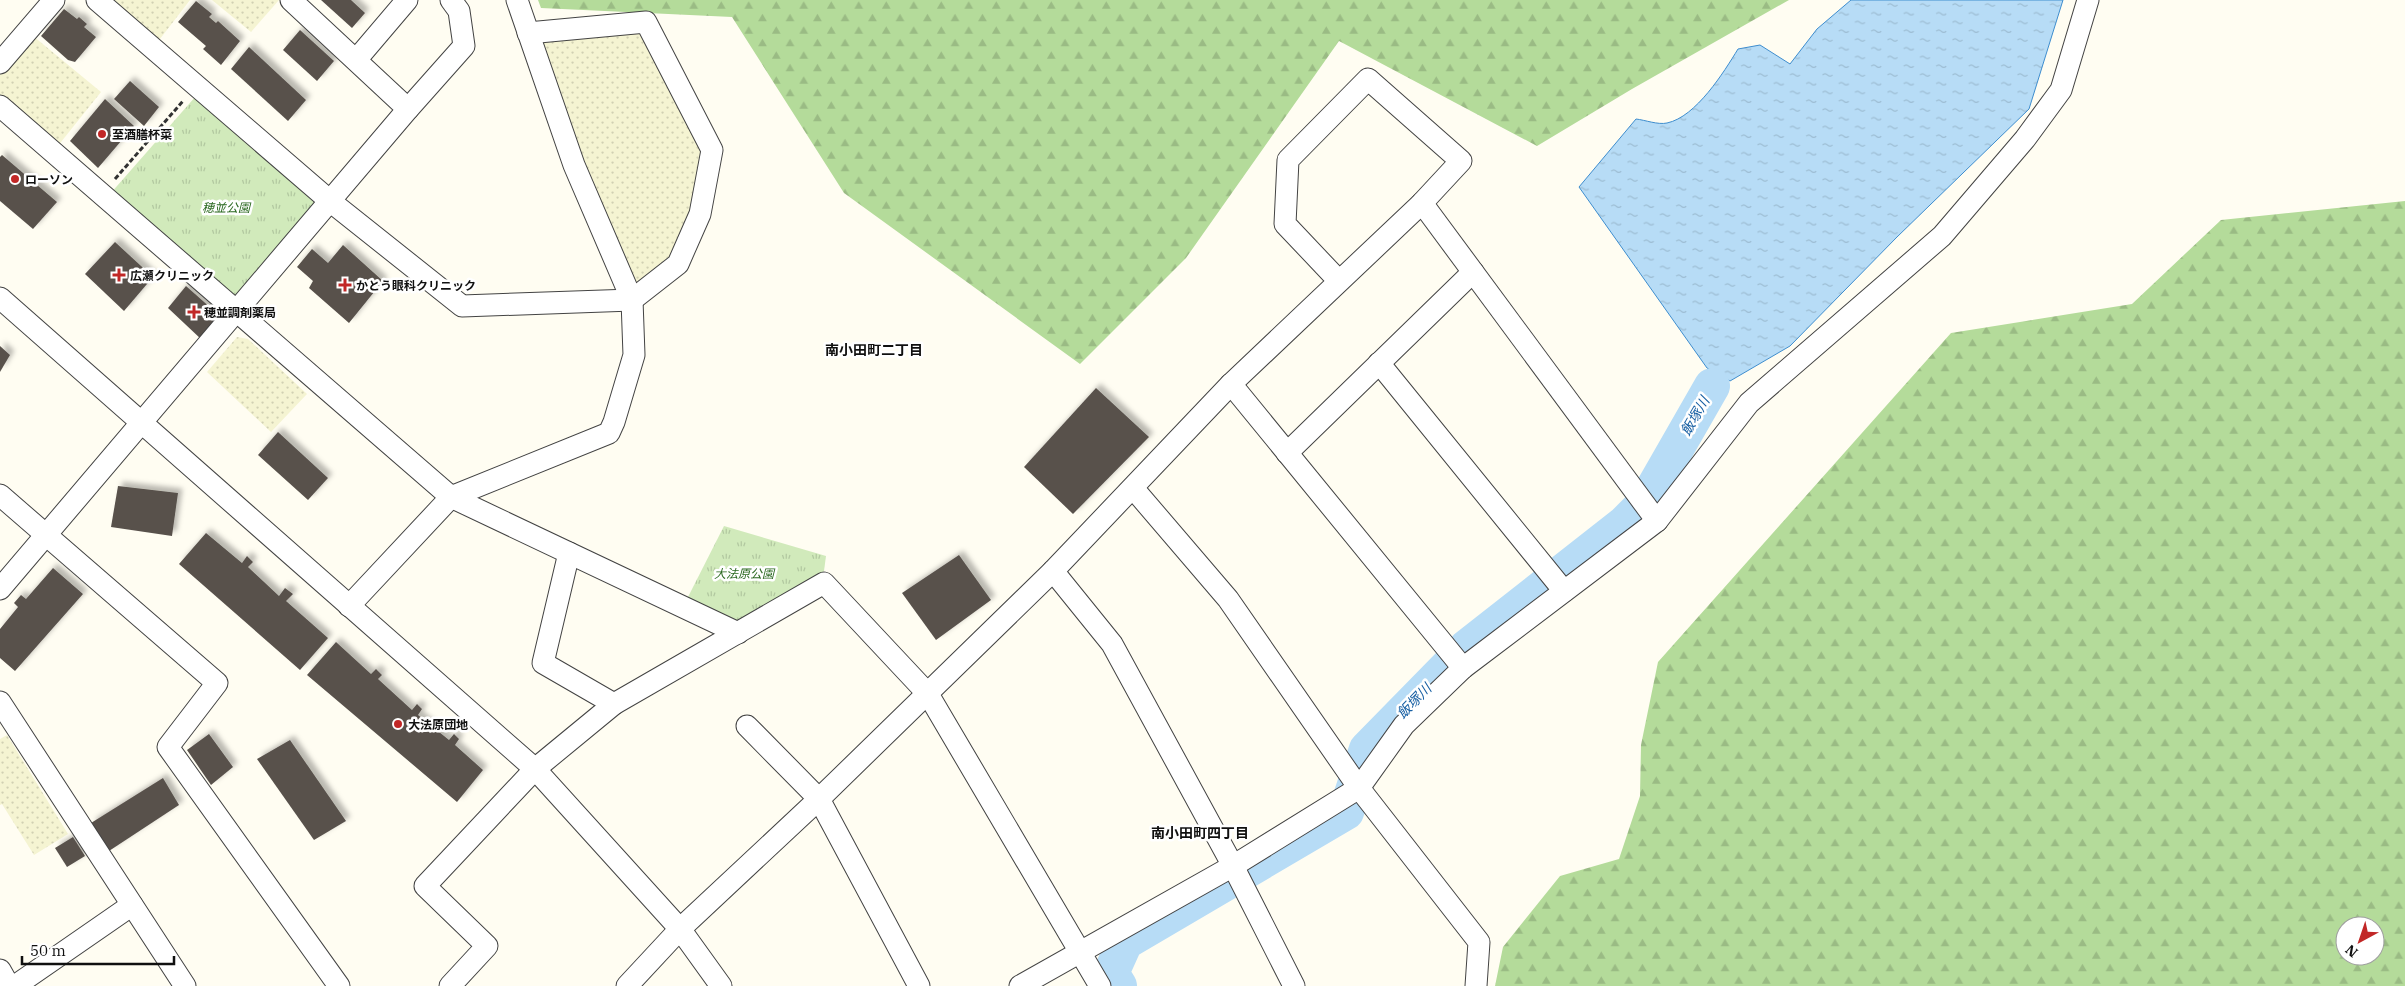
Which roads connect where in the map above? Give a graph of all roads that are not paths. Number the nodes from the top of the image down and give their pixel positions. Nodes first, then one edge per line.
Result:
1 (54, 0) edge
2 (97, 0) edge
3 (291, 0) edge
4 (407, 0) edge
5 (451, 0) edge
6 (517, 0) edge
7 (2088, 0) edge
8 (528, 33) junction
9 (356, 60) junction
10 (0, 63) edge
11 (0, 106) edge
12 (408, 109) junction
13 (330, 202) junction
14 (1422, 203) junction
15 (1472, 272) junction
16 (1339, 281) junction
17 (0, 298) edge
18 (632, 300) junction
19 (236, 312) junction
20 (1379, 363) junction
21 (1231, 384) junction
22 (141, 423) junction
23 (1288, 453) junction
24 (1132, 488) junction
25 (0, 495) edge
26 (451, 497) junction
27 (1657, 521) junction
28 (45, 534) junction
29 (568, 553) junction
30 (1053, 571) junction
31 (0, 589) edge
32 (1564, 591) junction
33 (349, 606) junction
34 (738, 633) junction
35 (1463, 668) junction
36 (928, 694) junction
37 (0, 702) edge
38 (614, 704) junction
39 (747, 726) dead end
40 (535, 769) junction
41 (1360, 788) junction
42 (819, 798) junction
43 (1233, 866) junction
44 (132, 906) junction
45 (680, 929) junction
46 (1079, 952) junction
47 (0, 970) edge
48 (10, 986) edge
49 (15, 986) edge
50 (185, 986) edge
51 (338, 986) edge
52 (450, 986) edge
53 (628, 986) edge
54 (720, 986) edge
55 (919, 986) edge
56 (1020, 986) edge
57 (1100, 986) edge
58 (1294, 986) edge
59 (1476, 986) edge

1 - 10 street
2 - 13 street
3 - 9 street
4 - 9 street
5 - 12 street
6 - 8 street
7 - 27 street
8 - 18 street
8 - 18 street
9 - 12 street
11 - 19 street
12 - 13 street
13 - 18 street
13 - 19 street
14 - 15 street
14 - 16 street
14 - 16 street
15 - 20 street
15 - 27 street
16 - 21 street
17 - 22 street
18 - 26 street
19 - 22 street
19 - 26 street
20 - 23 street
20 - 32 street
21 - 23 street
21 - 24 street
22 - 28 street
22 - 33 street
23 - 35 street
24 - 30 street
24 - 41 street
25 - 28 street
26 - 29 street
26 - 33 street
27 - 32 street
28 - 31 street
28 - 51 street
29 - 34 street
29 - 38 street
30 - 36 street
30 - 43 street
32 - 35 street
33 - 40 street
34 - 36 street
34 - 38 street
35 - 41 street
36 - 42 street
36 - 46 street
37 - 44 street
38 - 40 street
39 - 42 street
40 - 45 street
40 - 52 street
41 - 43 street
41 - 59 street
42 - 45 street
42 - 55 street
43 - 46 street
43 - 58 street
44 - 49 street
44 - 50 street
45 - 53 street
45 - 54 street
46 - 56 street
46 - 57 street
47 - 48 street

